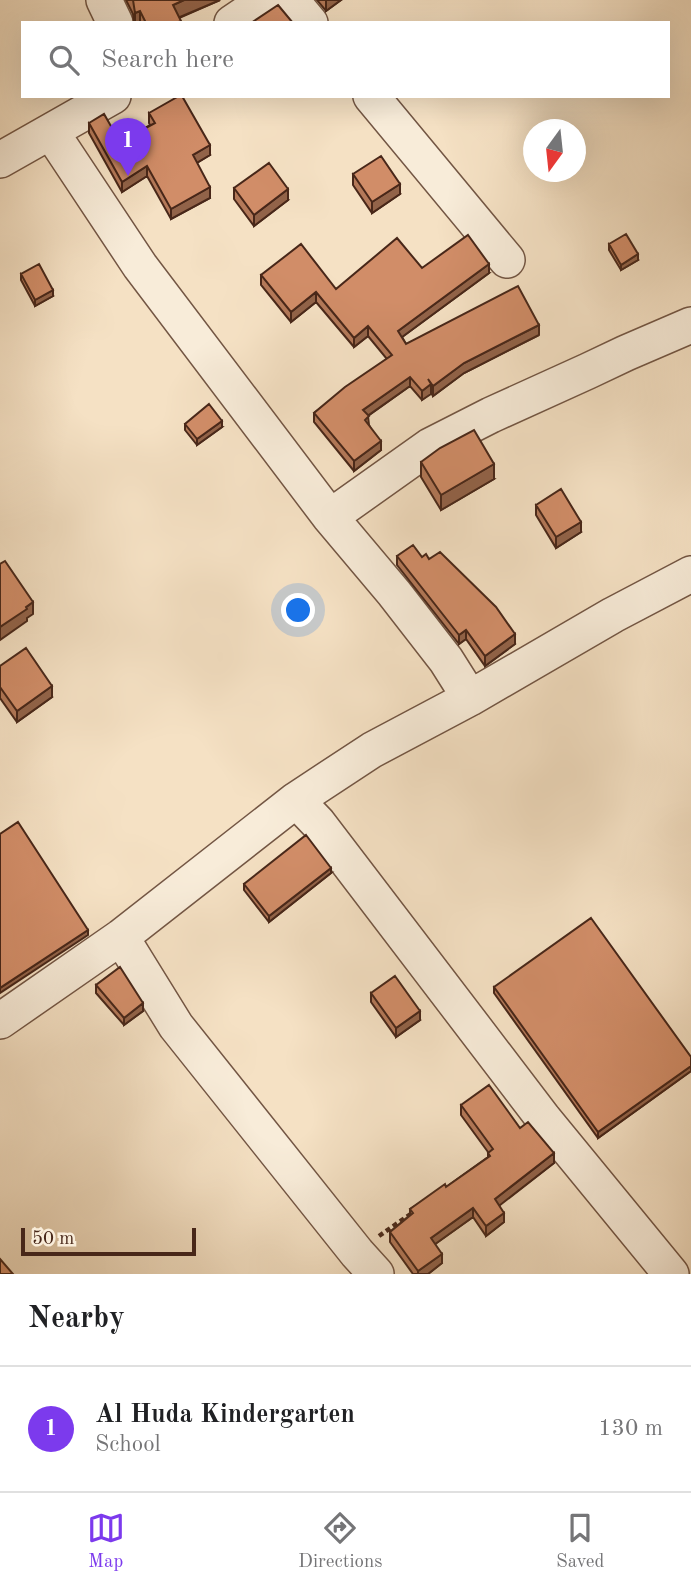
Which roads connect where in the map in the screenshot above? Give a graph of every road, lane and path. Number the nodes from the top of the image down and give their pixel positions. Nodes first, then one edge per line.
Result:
1 (104, 0) edge
2 (291, 0) edge
3 (114, 21) edge
4 (308, 21) edge
5 (110, 98) edge
6 (373, 98) edge
7 (51, 132) junction
8 (0, 160) edge
9 (507, 260) dead end
10 (691, 325) edge
11 (330, 517) junction
12 (691, 574) edge
13 (470, 698) junction
14 (296, 800) junction
15 (121, 937) junction
16 (0, 1021) edge
17 (422, 1205) edge
18 (366, 1263) edge
19 (671, 1274) edge

1 - 3 street
2 - 4 street
5 - 7 street
6 - 9 street
7 - 8 street
7 - 11 street
10 - 11 street
11 - 13 street
12 - 13 street
13 - 14 street
14 - 15 street
14 - 19 street
15 - 16 street
15 - 18 street
17 - 18 path

